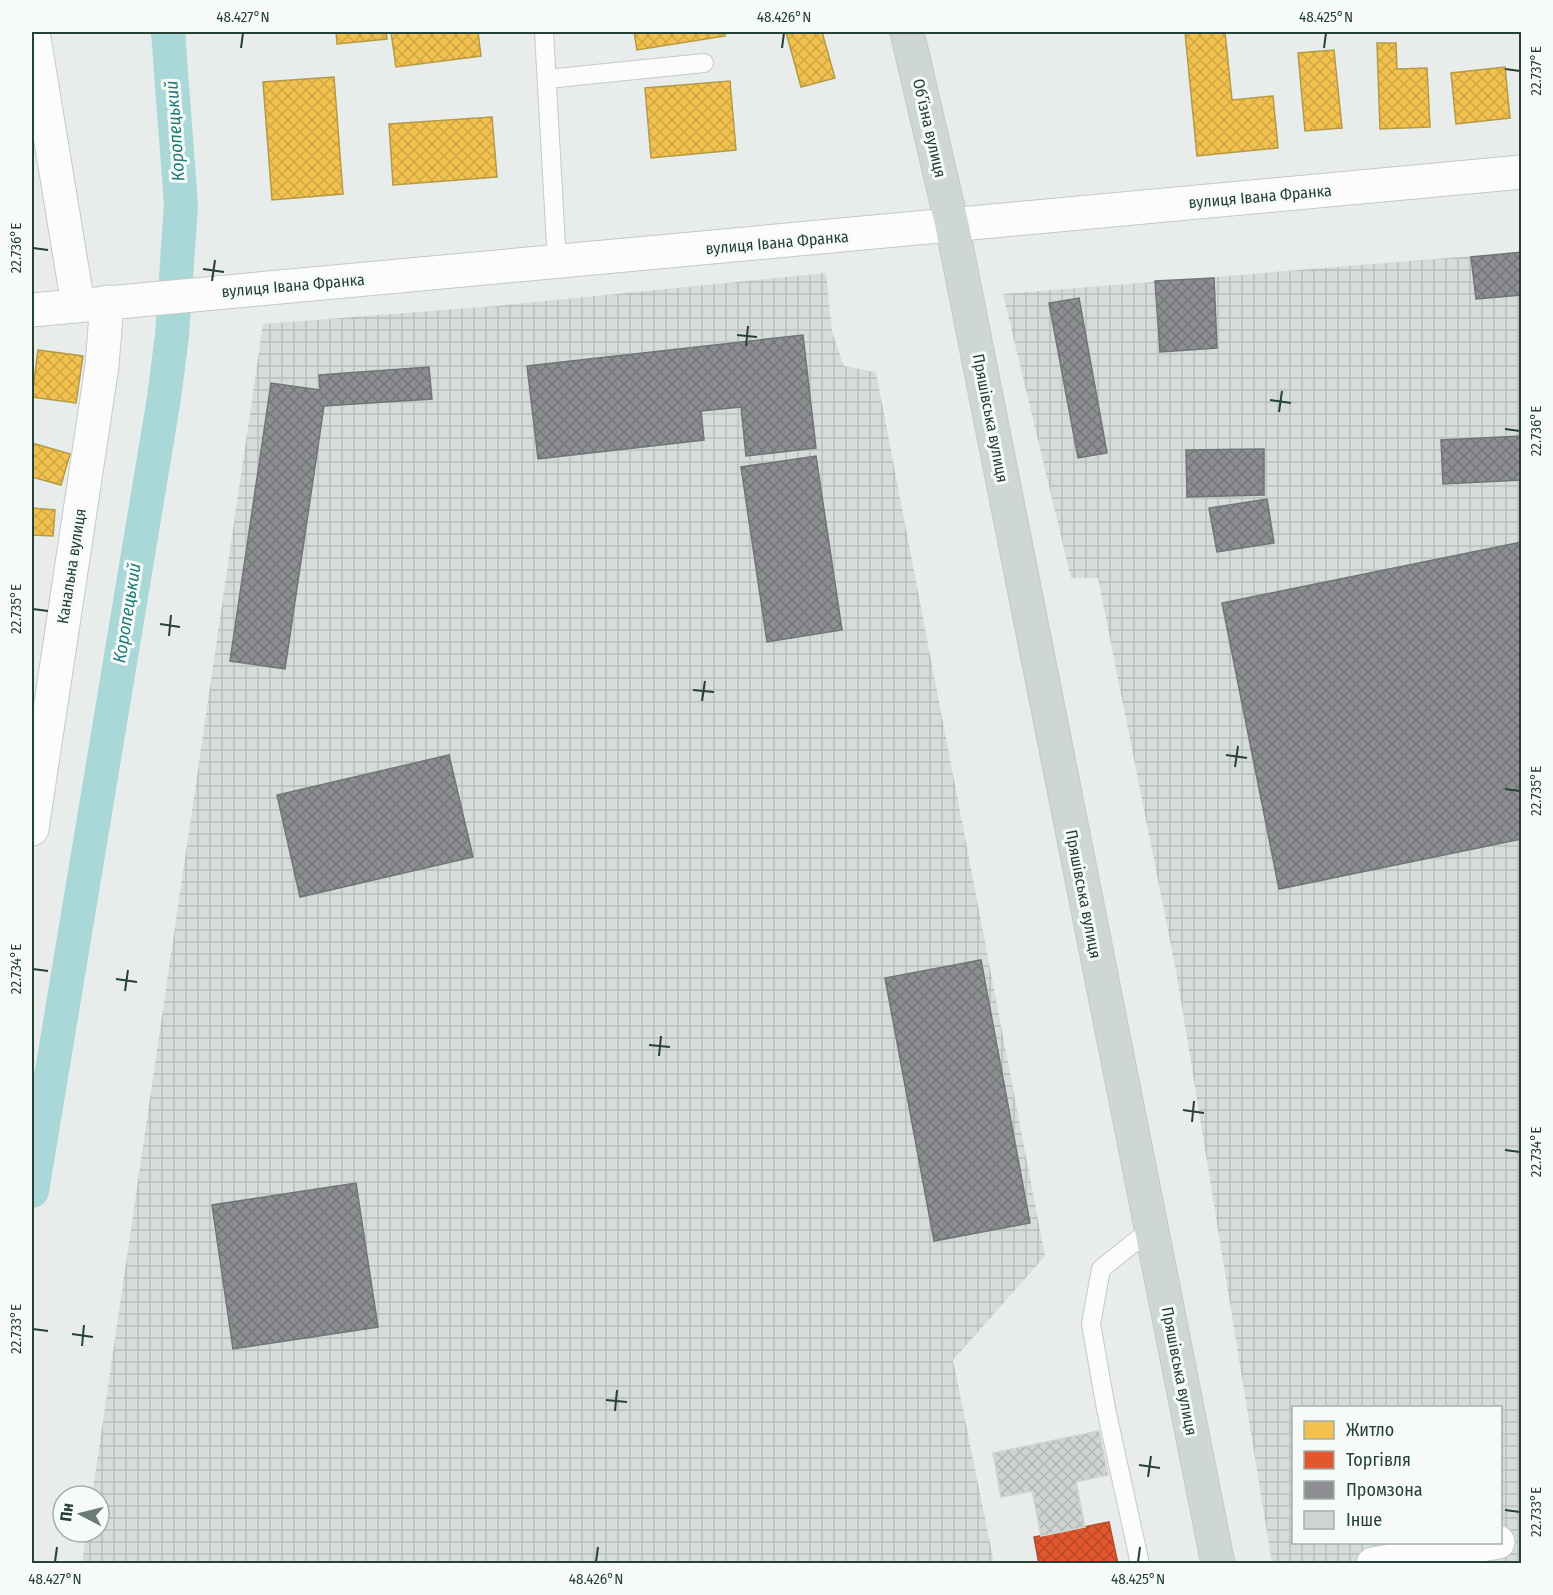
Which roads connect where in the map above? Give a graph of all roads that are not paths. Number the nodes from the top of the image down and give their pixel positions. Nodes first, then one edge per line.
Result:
1 (33, 32) edge
2 (544, 32) edge
3 (907, 32) edge
4 (704, 63) dead end
5 (547, 79) junction
6 (1521, 172) edge
7 (952, 225) junction
8 (557, 262) junction
9 (107, 302) junction
10 (32, 310) edge
11 (32, 829) edge
12 (1151, 1229) junction
13 (1521, 1539) edge
14 (1502, 1542) edge
15 (1487, 1544) edge
16 (1140, 1563) edge
17 (1218, 1563) edge
18 (1373, 1563) edge

1 - 9 street, Канальна вулиця
2 - 5 lane
3 - 7 main road, Обʼїзна вулиця
4 - 5 lane
5 - 8 lane
6 - 7 street, вулиця Івана Франка
7 - 8 street, вулиця Івана Франка
7 - 12 main road, Пряшівська вулиця
8 - 9 street, вулиця Івана Франка
9 - 10 street, вулиця Івана Франка
9 - 11 street, Канальна вулиця
12 - 16 lane
12 - 17 main road, Пряшівська вулиця
13 - 14 street
15 - 18 street

